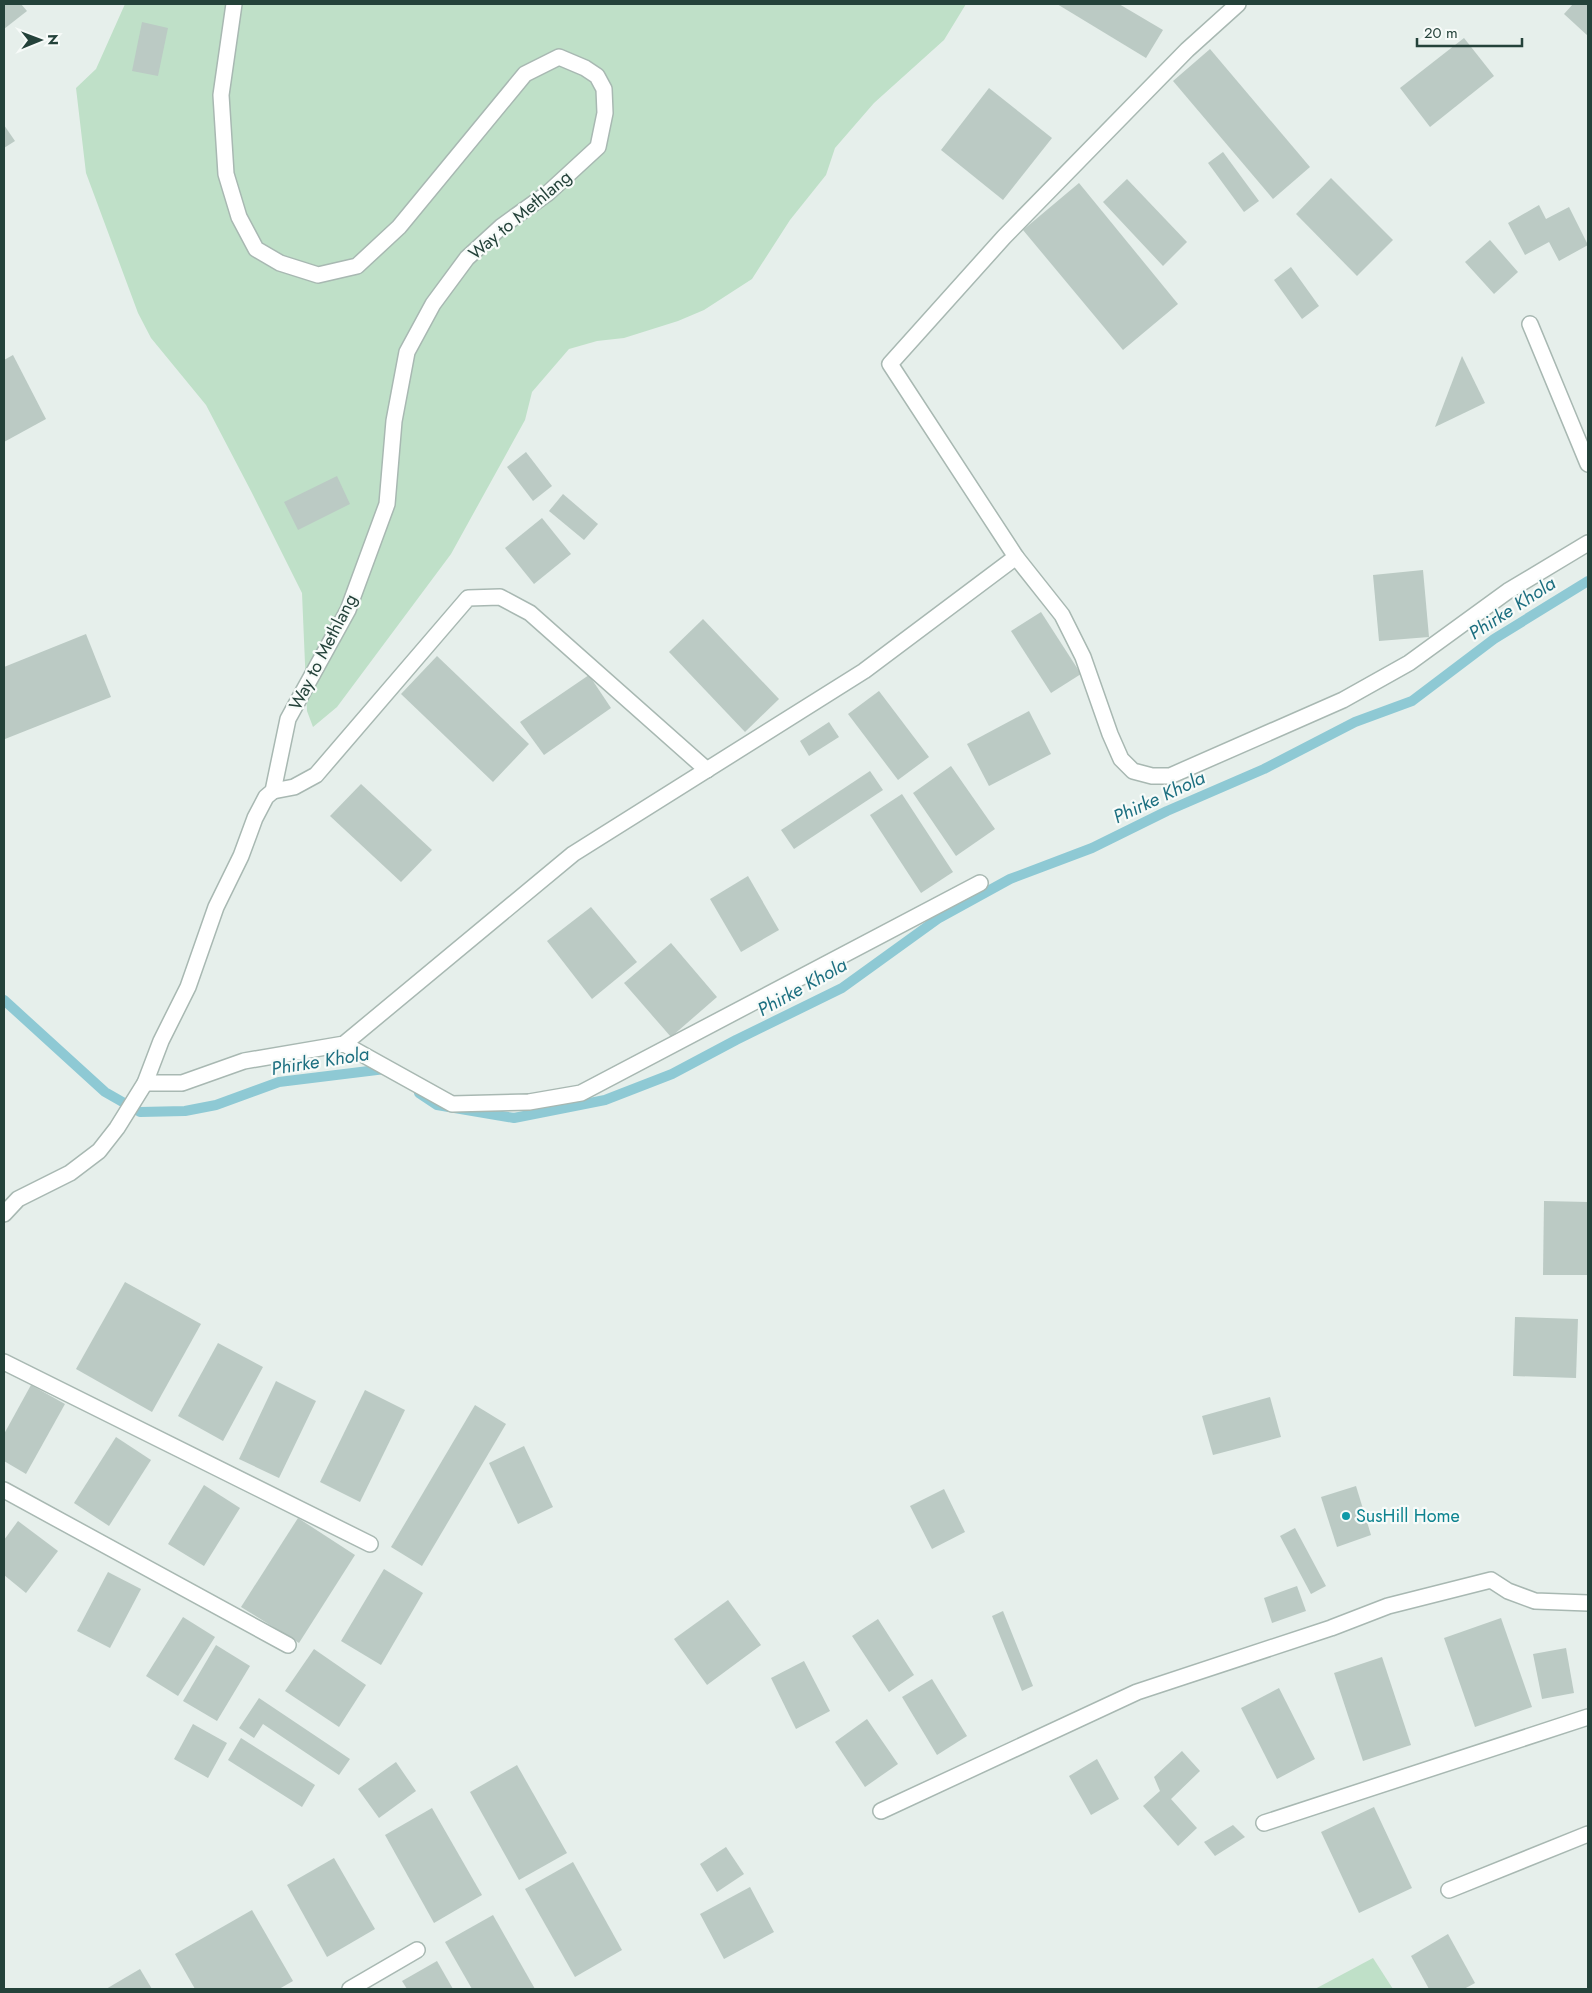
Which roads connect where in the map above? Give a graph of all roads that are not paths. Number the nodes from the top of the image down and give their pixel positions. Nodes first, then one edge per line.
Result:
1 (234, 4) edge
2 (1238, 4) edge
3 (1530, 324) dead end
4 (1588, 464) edge
5 (1588, 543) edge
6 (1016, 557) junction
7 (707, 770) junction
8 (273, 791) junction
9 (980, 883) dead end
10 (344, 1044) junction
11 (145, 1083) junction
12 (4, 1214) edge
13 (4, 1362) edge
14 (4, 1490) edge
15 (370, 1544) dead end
16 (1588, 1603) edge
17 (288, 1645) dead end
18 (1588, 1718) edge
19 (880, 1811) dead end
20 (1264, 1823) dead end
21 (1588, 1834) edge
22 (1449, 1890) dead end
23 (417, 1950) dead end
24 (350, 1989) edge

1 - 8 street, Way to Methlang
2 - 6 street
3 - 4 street
5 - 6 street
6 - 7 street
7 - 8 street
7 - 10 street
8 - 11 street, Way to Methlang
9 - 10 street
10 - 11 street
11 - 12 street, Way to Methlang
13 - 15 street
14 - 17 street
16 - 19 street
18 - 20 street
21 - 22 street
23 - 24 street

